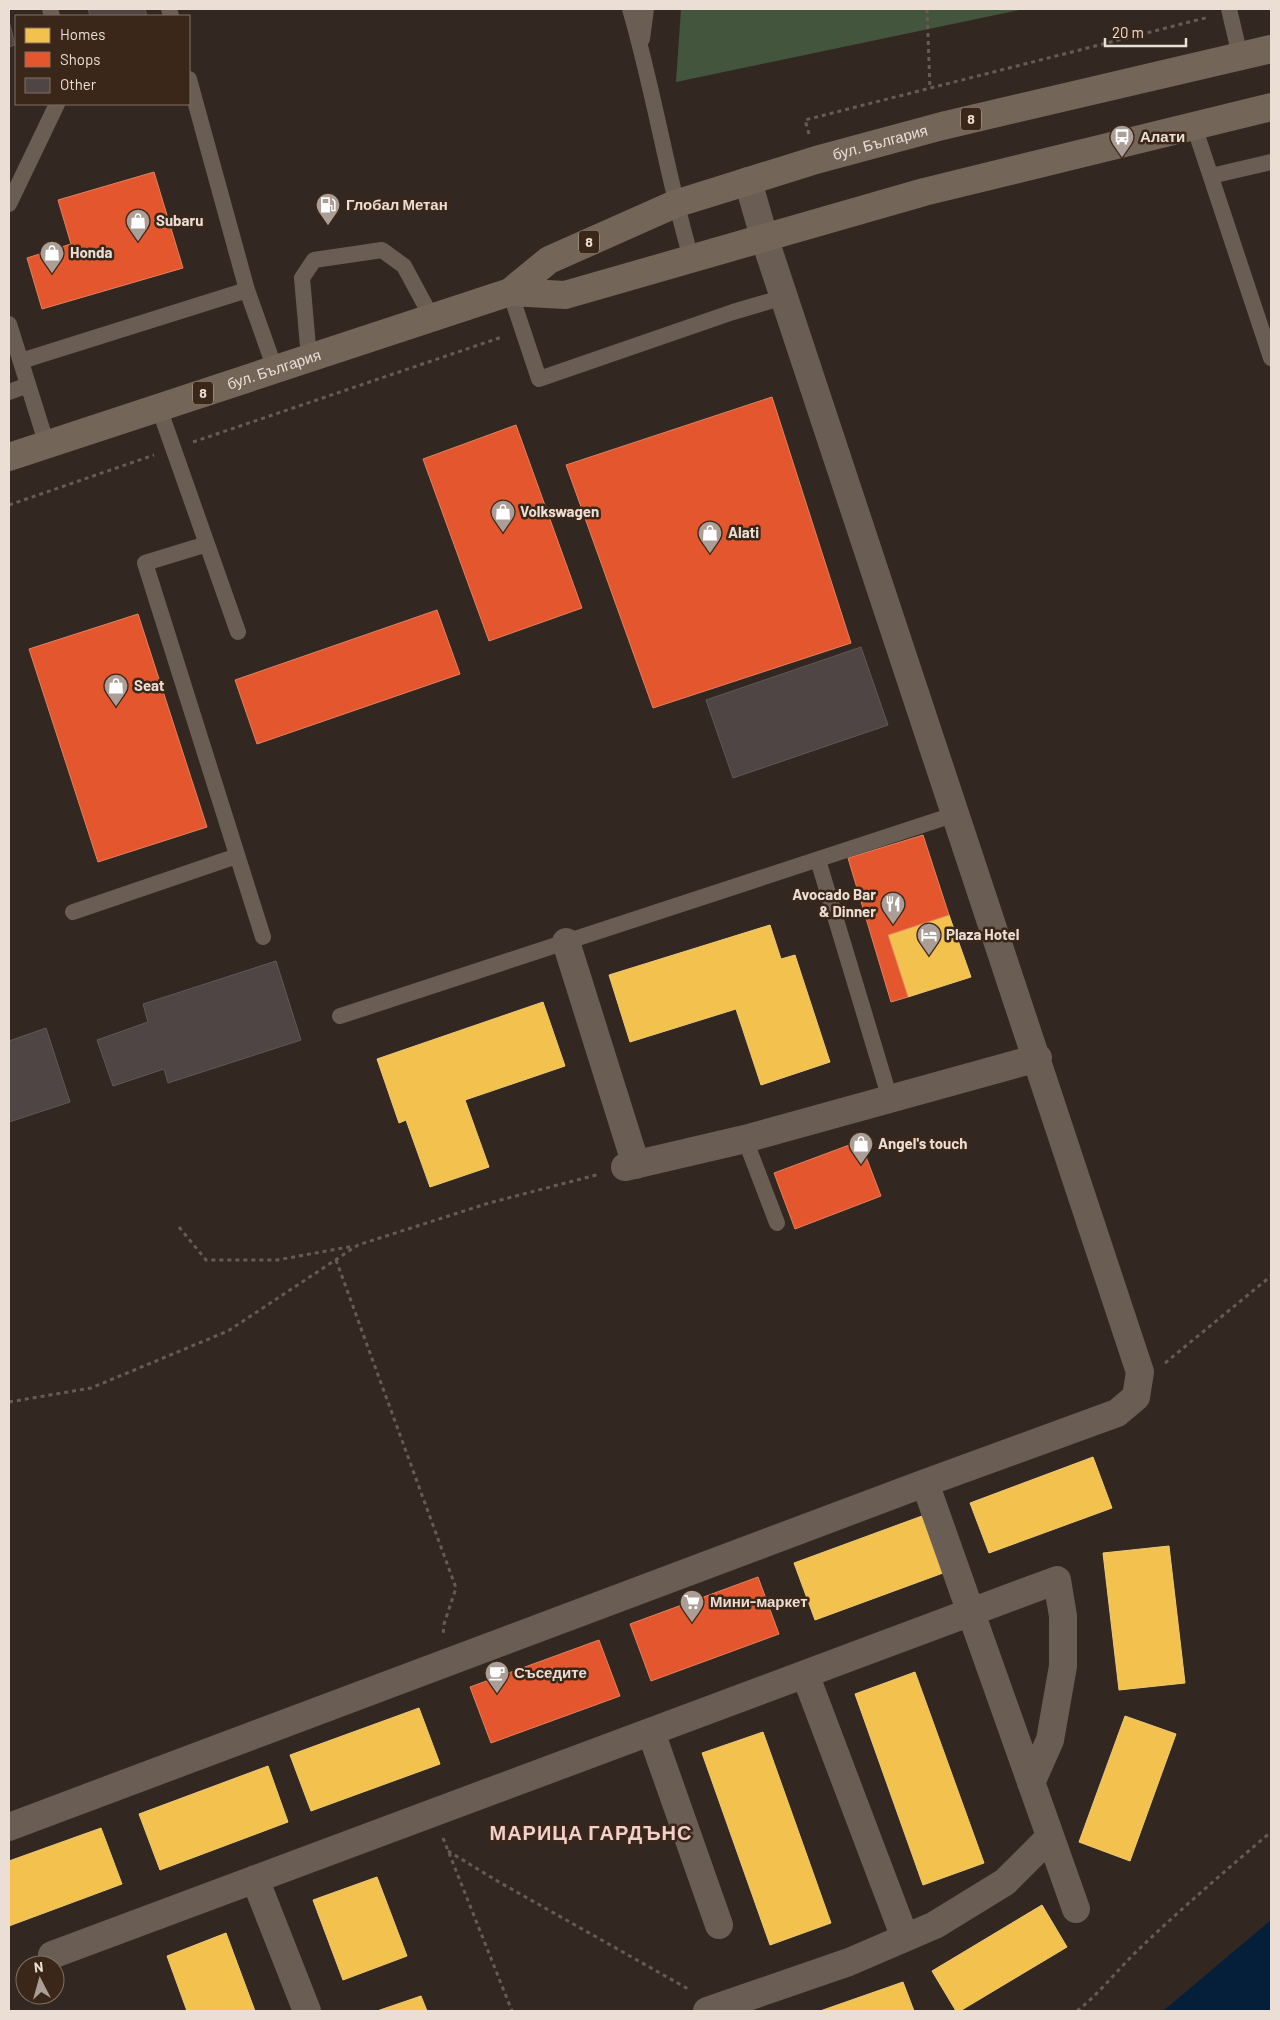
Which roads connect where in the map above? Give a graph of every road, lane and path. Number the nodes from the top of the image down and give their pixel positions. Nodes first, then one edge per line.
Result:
1 (630, 9) edge
2 (646, 9) edge
3 (927, 9) edge
4 (1229, 9) edge
5 (642, 49) junction
6 (1271, 49) edge
7 (1240, 56) junction
8 (190, 83) edge
9 (930, 89) dead end
10 (57, 105) edge
11 (1271, 107) edge
12 (1194, 126) junction
13 (1271, 162) edge
14 (1211, 176) junction
15 (748, 182) junction
16 (9, 204) edge
17 (675, 204) junction
18 (764, 237) junction
19 (691, 258) junction
20 (247, 290) junction
21 (510, 292) junction
22 (784, 297) junction
23 (432, 318) junction
24 (9, 324) edge
25 (309, 358) junction
26 (1271, 358) edge
27 (21, 362) junction
28 (275, 369) junction
29 (28, 385) junction
30 (9, 392) edge
31 (159, 408) junction
32 (47, 445) junction
33 (9, 457) edge
34 (207, 544) junction
35 (238, 632) dead end
36 (956, 814) junction
37 (237, 856) junction
38 (818, 860) junction
39 (73, 912) dead end
40 (262, 937) dead end
41 (566, 942) junction
42 (340, 1016) dead end
43 (1038, 1058) junction
44 (890, 1099) junction
45 (745, 1139) junction
46 (630, 1166) junction
47 (777, 1223) dead end
48 (178, 1227) dead end
49 (358, 1245) junction
50 (336, 1260) junction
51 (1271, 1276) edge
52 (1140, 1372) junction
53 (9, 1402) edge
54 (925, 1483) junction
55 (971, 1612) junction
56 (440, 1665) junction
57 (805, 1674) junction
58 (651, 1732) junction
59 (1031, 1783) junction
60 (433, 1813) junction
61 (9, 1827) edge
62 (1271, 1832) edge
63 (1049, 1838) junction
64 (448, 1851) junction
65 (255, 1879) junction
66 (1076, 1910) dead end
67 (719, 1925) dead end
68 (905, 1938) junction
69 (52, 1955) dead end
70 (713, 2009) edge
71 (307, 2011) edge
72 (512, 2011) edge
73 (1077, 2011) edge

1 - 5 lane
2 - 5 lane
3 - 9 path
4 - 7 lane
5 - 17 lane
6 - 7 main road, бул. България / 8
7 - 15 main road, бул. България / 8
8 - 20 lane
10 - 16 lane
11 - 12 main road, бул. България / 8
12 - 14 lane
12 - 18 main road, бул. България / 8
13 - 14 lane
14 - 26 lane
15 - 17 main road, бул. България / 8
15 - 18 street
17 - 19 lane
17 - 21 main road, бул. България / 8
18 - 19 main road, бул. България / 8
18 - 22 street
19 - 21 main road, бул. България / 8
20 - 27 lane
20 - 28 lane
21 - 22 lane
21 - 23 main road, бул. България / 8
22 - 36 street
23 - 25 main road, бул. България / 8
23 - 25 lane
24 - 27 lane
25 - 28 main road, бул. България / 8
27 - 29 lane
28 - 31 main road, бул. България / 8
29 - 30 lane
29 - 32 lane
31 - 32 main road, бул. България / 8
31 - 34 lane
32 - 33 main road, бул. България / 8
34 - 35 lane
34 - 37 lane
36 - 38 lane
36 - 43 street
37 - 39 lane
37 - 40 lane
38 - 41 lane
38 - 44 lane
41 - 42 lane
41 - 46 street
43 - 44 street
43 - 52 street
44 - 45 street
45 - 46 street
45 - 47 lane
46 - 49 path
48 - 49 path
49 - 50 path
50 - 53 path
50 - 56 path
51 - 52 path
52 - 54 street
54 - 55 street
54 - 56 street
55 - 57 street
55 - 59 street
55 - 59 street
56 - 61 street
57 - 58 street
57 - 68 street
58 - 60 street
58 - 67 street
59 - 63 street
60 - 64 path
60 - 65 street
62 - 73 path
63 - 66 street
63 - 68 street
64 - 70 path
64 - 72 path
65 - 69 street
65 - 71 street
68 - 70 street

